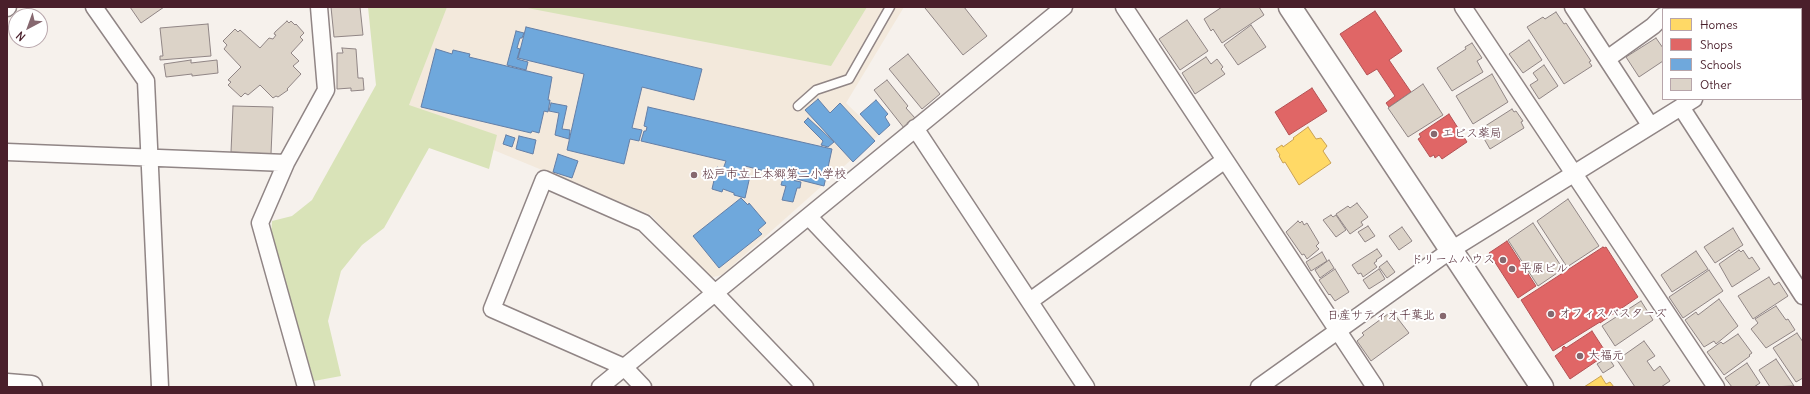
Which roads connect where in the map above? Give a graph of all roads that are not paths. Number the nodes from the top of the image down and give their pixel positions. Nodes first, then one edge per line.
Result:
1 (94, 7) edge
2 (319, 7) edge
3 (890, 7) edge
4 (1064, 7) edge
5 (1124, 7) edge
6 (1290, 7) edge
7 (1463, 7) edge
8 (1573, 7) edge
9 (1662, 17) edge
10 (1606, 59) junction
11 (1687, 103) edge
12 (798, 106) dead end
13 (1650, 125) junction
14 (915, 128) junction
15 (7, 152) edge
16 (150, 158) junction
17 (1225, 160) junction
18 (286, 163) junction
19 (1573, 174) junction
20 (809, 217) junction
21 (1451, 250) junction
22 (715, 293) junction
23 (1803, 296) edge
24 (1030, 301) junction
25 (1338, 330) junction
26 (624, 367) junction
27 (7, 385) edge
28 (31, 387) edge
29 (160, 387) edge
30 (306, 387) edge
31 (600, 387) edge
32 (643, 387) edge
33 (805, 387) edge
34 (970, 387) edge
35 (1086, 387) edge
36 (1259, 387) edge
37 (1376, 387) edge
38 (1542, 387) edge
39 (1716, 387) edge

1 - 16 street
2 - 18 street
3 - 12 lane
4 - 14 street
5 - 17 street
6 - 21 street
7 - 19 street
8 - 10 street
9 - 10 street
10 - 13 street
11 - 13 street
11 - 23 street
13 - 19 street
14 - 20 street
14 - 24 street
15 - 16 street
16 - 18 street
16 - 29 street
17 - 24 street
17 - 25 street
18 - 30 street
19 - 21 street
19 - 39 street
20 - 22 street
20 - 34 street
21 - 25 street
21 - 38 street
22 - 26 street
22 - 26 street
22 - 33 street
24 - 35 street
25 - 36 street
25 - 37 street
26 - 31 street
26 - 32 street
27 - 28 street

